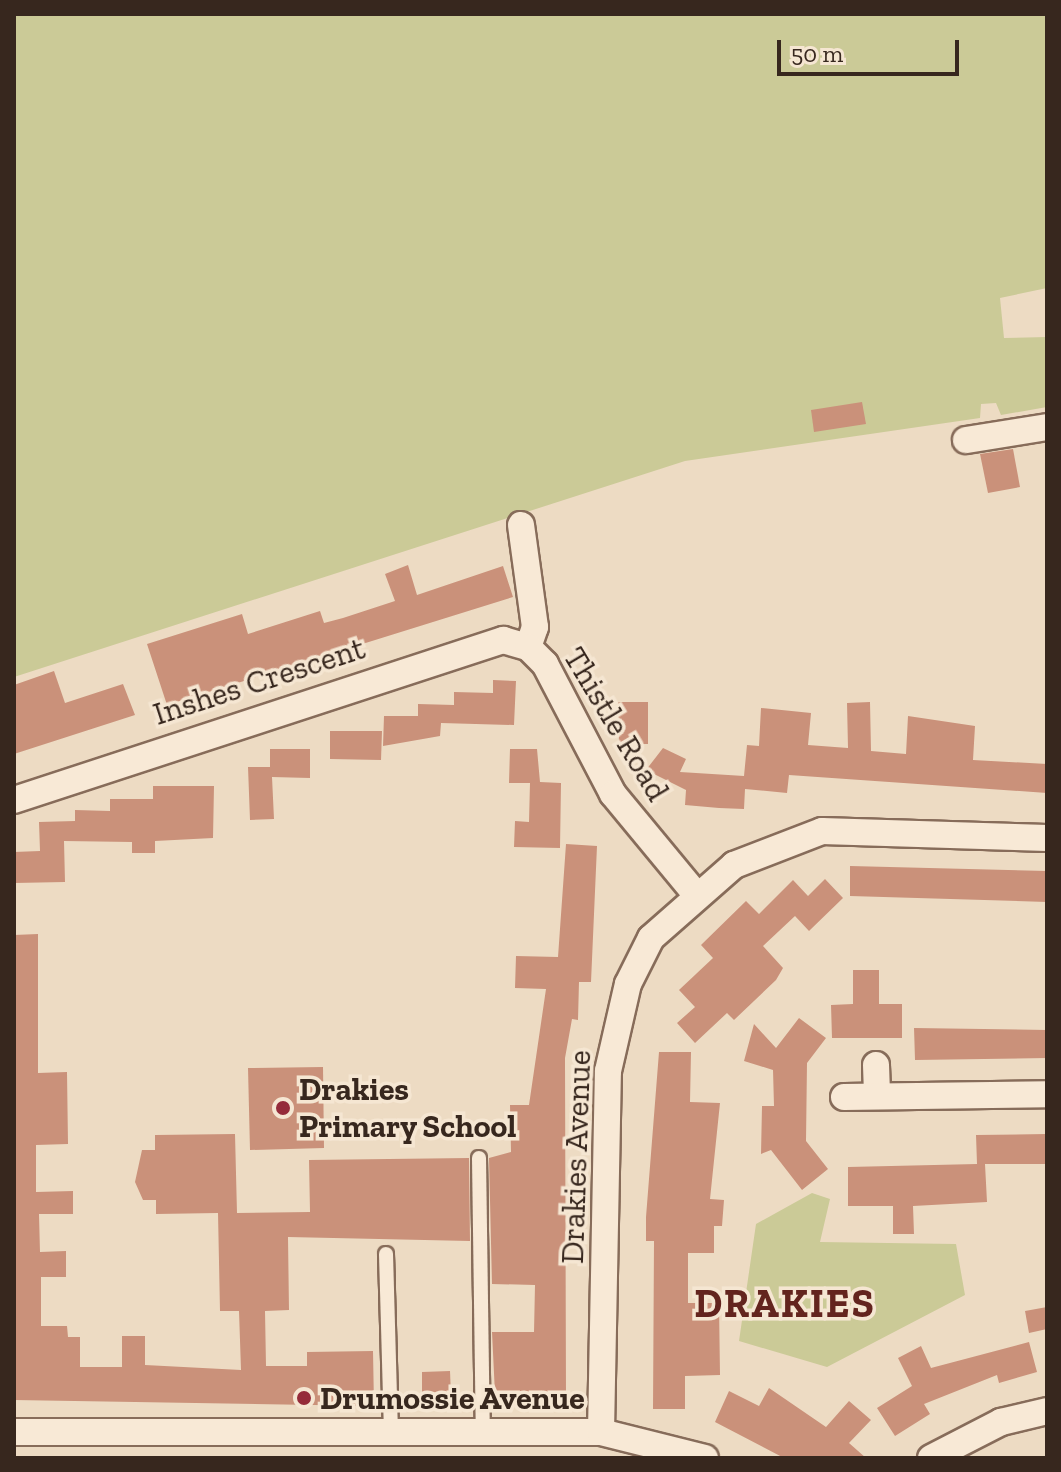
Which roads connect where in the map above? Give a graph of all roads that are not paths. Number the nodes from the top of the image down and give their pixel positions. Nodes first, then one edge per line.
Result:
1 (1047, 427) edge
2 (966, 440) dead end
3 (521, 525) dead end
4 (528, 647) junction
5 (14, 800) edge
6 (1047, 838) edge
7 (695, 893) junction
8 (876, 1065) dead end
9 (1047, 1094) edge
10 (877, 1096) junction
11 (844, 1097) dead end
12 (479, 1158) dead end
13 (386, 1254) dead end
14 (1047, 1411) edge
15 (14, 1432) edge
16 (601, 1432) junction
17 (483, 1436) junction
18 (376, 1444) edge
19 (106, 1447) edge
20 (705, 1458) edge
21 (931, 1458) edge

1 - 2 street
3 - 4 street, Thistle Road
4 - 5 street, Inshes Crescent
4 - 7 street, Thistle Road
6 - 7 street, Drakies Avenue
7 - 16 street, Drakies Avenue
8 - 10 street
9 - 10 street
10 - 11 street
12 - 17 lane
13 - 18 lane
14 - 21 street
15 - 19 street
16 - 17 street
16 - 20 street
17 - 18 street
18 - 19 street

